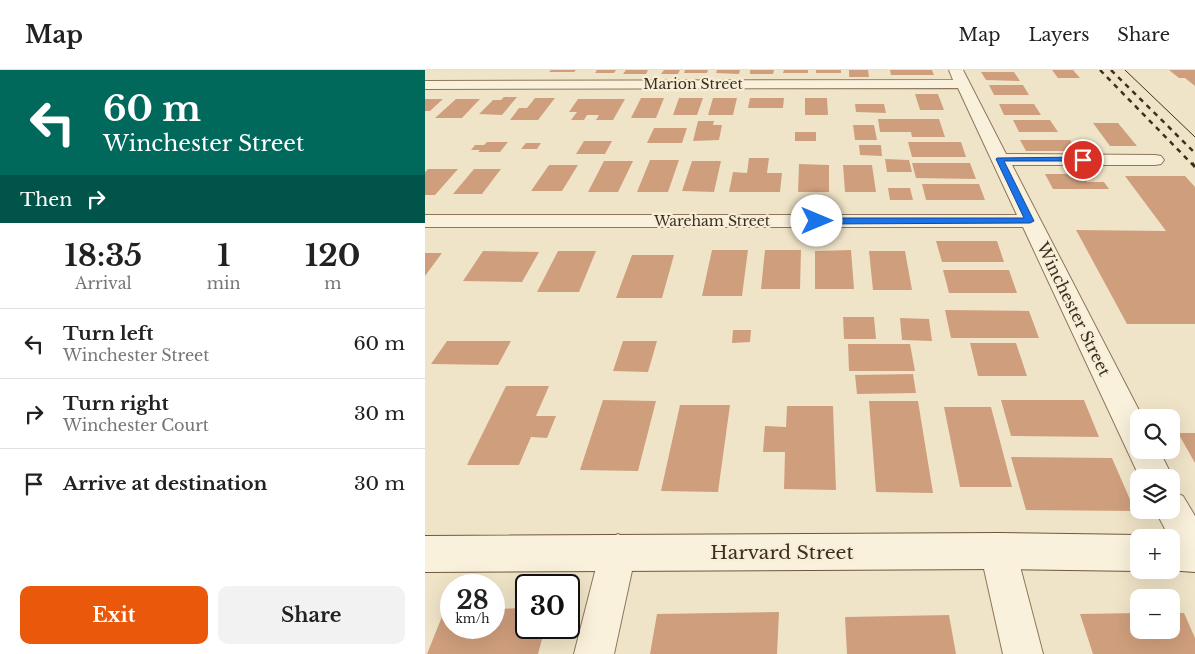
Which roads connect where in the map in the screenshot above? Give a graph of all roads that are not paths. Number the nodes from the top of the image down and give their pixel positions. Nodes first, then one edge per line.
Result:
1 (959, 77) edge
2 (425, 85) edge
3 (999, 159) junction
4 (1155, 160) dead end
5 (425, 221) edge
6 (1030, 221) junction
7 (1130, 423) edge
8 (1178, 519) edge
9 (1195, 550) edge
10 (998, 551) junction
11 (618, 552) junction
12 (1130, 553) edge
13 (425, 554) edge
14 (1180, 554) edge
15 (1195, 554) edge
16 (594, 654) edge
17 (1023, 654) edge

1 - 2 street, Marion Street
1 - 3 street, Winchester Street
3 - 4 street
3 - 6 street, Winchester Street
5 - 6 street, Wareham Street
6 - 7 street, Winchester Street
8 - 9 street
10 - 11 street, Harvard Street
10 - 12 street, Harvard Street
10 - 17 street
11 - 13 street, Harvard Street
11 - 16 street
14 - 15 street

